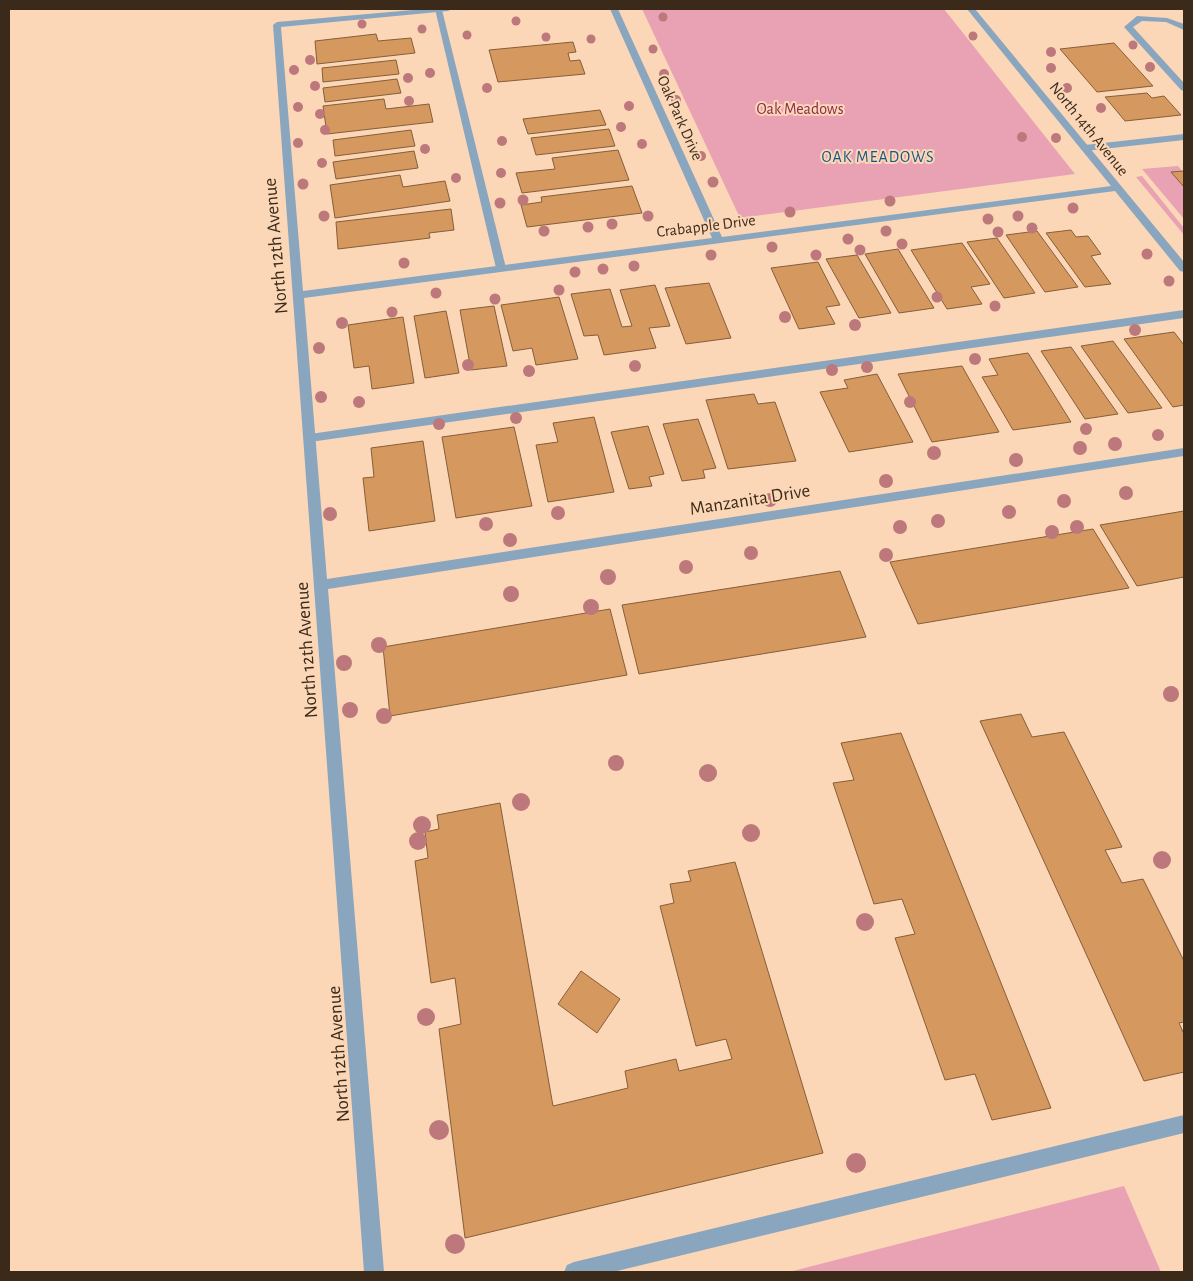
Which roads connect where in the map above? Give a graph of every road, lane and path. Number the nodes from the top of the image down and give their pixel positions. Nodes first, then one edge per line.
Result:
1 (443, 9) edge
2 (614, 9) edge
3 (971, 9) edge
4 (1184, 27) edge
5 (1184, 88) edge
6 (1184, 137) edge
7 (1085, 148) junction
8 (1118, 188) junction
9 (718, 240) junction
10 (501, 268) junction
11 (1184, 269) edge
12 (299, 295) junction
13 (1184, 314) edge
14 (310, 438) junction
15 (1184, 452) edge
16 (321, 585) junction
17 (1184, 1124) edge
18 (374, 1272) edge
19 (574, 1272) edge

1 - 10 street
1 - 12 street, North 12th Avenue
2 - 9 street, Oak Park Drive
3 - 7 street, North 14th Avenue
4 - 5 street
6 - 7 street
7 - 8 street, North 14th Avenue
8 - 9 street, Crabapple Drive
8 - 11 street, North 14th Avenue
9 - 10 street, Crabapple Drive
10 - 12 street, Crabapple Drive
12 - 14 street, North 12th Avenue
13 - 14 street
14 - 16 street, North 12th Avenue
15 - 16 street, Manzanita Drive
16 - 18 street, North 12th Avenue
17 - 19 street

